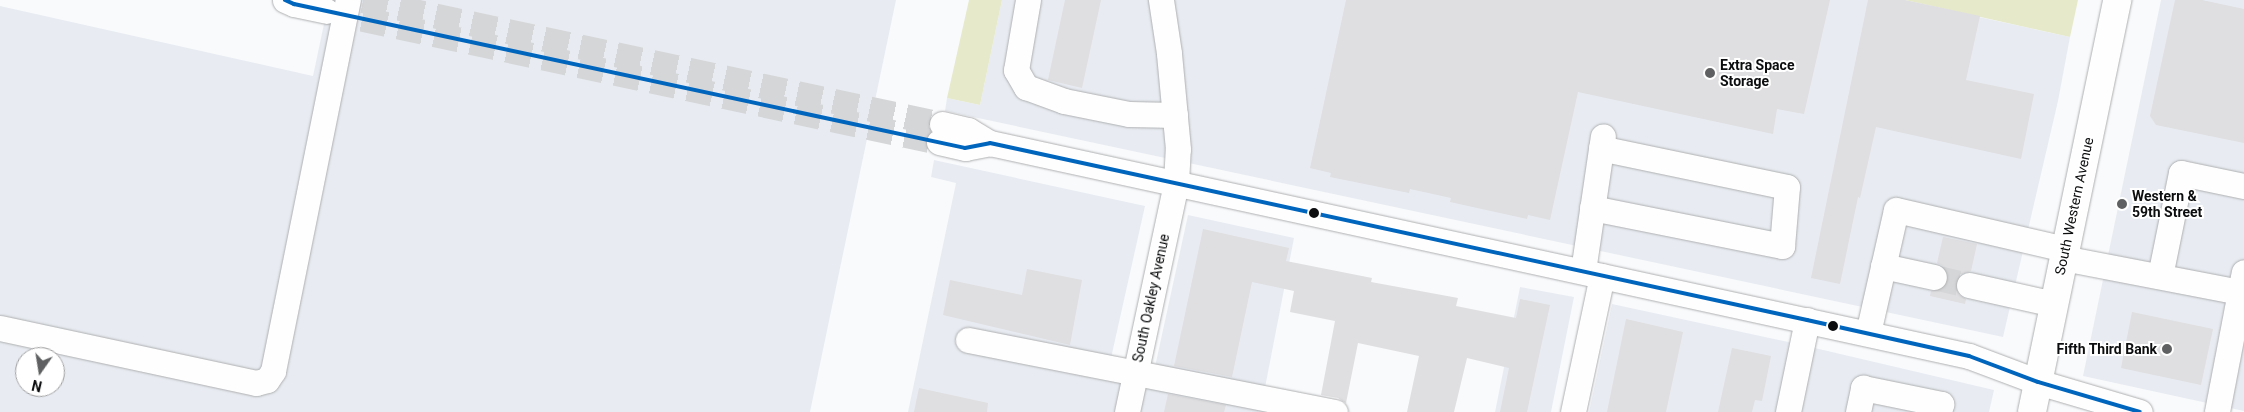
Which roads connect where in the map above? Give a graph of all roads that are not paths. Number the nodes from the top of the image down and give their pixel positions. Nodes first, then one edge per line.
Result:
1 (285, 0) edge
2 (1028, 0) edge
3 (1161, 0) edge
4 (2117, 0) edge
5 (337, 5) edge
6 (1175, 115) junction
7 (940, 133) tunnel mouth
8 (1176, 183) junction
9 (2244, 186) edge
10 (1592, 208) junction
11 (2064, 253) junction
12 (1883, 266) junction
13 (1592, 273) junction
14 (2160, 276) junction
15 (1934, 278) tunnel mouth
16 (2242, 282) edge
17 (1969, 285) tunnel mouth
18 (2054, 304) junction
19 (1807, 320) junction
20 (0, 328) edge
21 (1868, 333) junction
22 (968, 340) dead end
23 (1135, 373) junction
24 (2038, 382) junction
25 (1127, 412) edge
26 (1335, 412) edge
27 (1573, 412) edge
28 (1788, 412) edge
29 (1858, 412) edge
30 (1939, 412) edge
31 (2032, 412) edge
32 (2136, 412) edge
33 (2217, 412) edge

1 - 5 street
2 - 6 street
3 - 6 street, South Oakley Avenue
4 - 11 main road, South Western Avenue
5 - 20 street
6 - 8 street, South Oakley Avenue
7 - 8 street
8 - 13 street
8 - 23 street, South Oakley Avenue
9 - 14 street
10 - 10 street
10 - 13 street
11 - 12 street
11 - 14 street
11 - 18 main road, South Western Avenue
12 - 15 street
12 - 21 street
13 - 19 street
13 - 27 street
14 - 16 street
16 - 33 street
17 - 18 street
18 - 24 main road, South Western Avenue
19 - 21 street
19 - 28 street
21 - 24 street
22 - 23 street
23 - 25 street, South Oakley Avenue
23 - 26 street
24 - 31 main road, South Western Avenue
24 - 32 street
29 - 30 street

